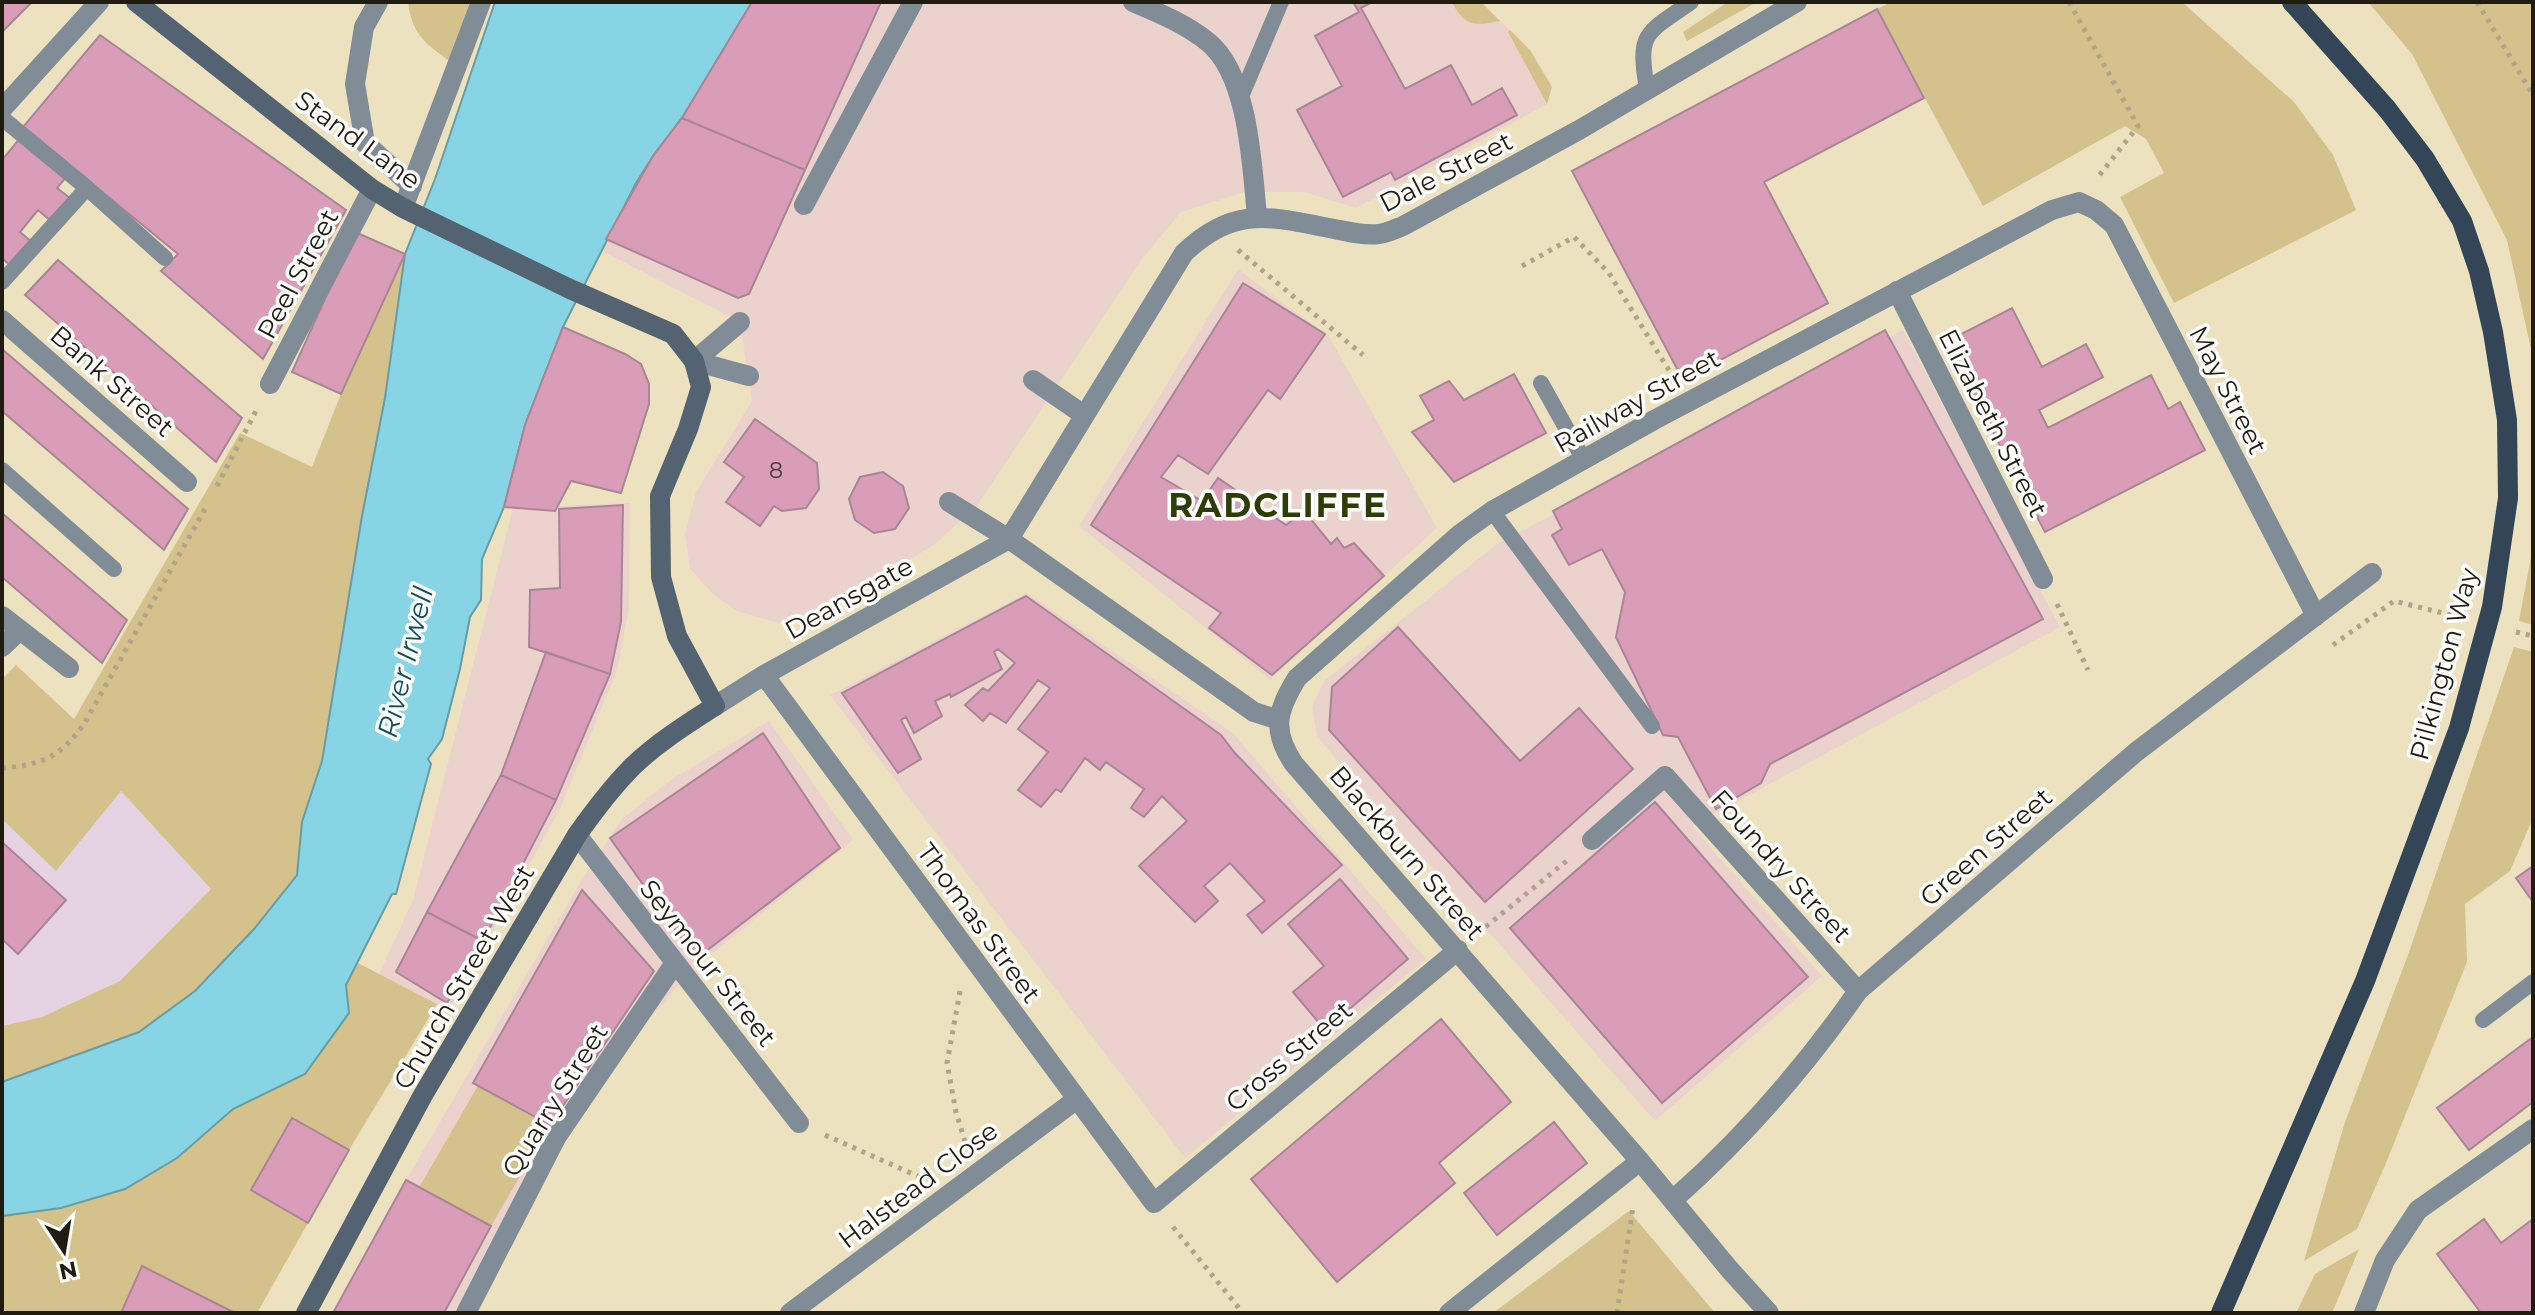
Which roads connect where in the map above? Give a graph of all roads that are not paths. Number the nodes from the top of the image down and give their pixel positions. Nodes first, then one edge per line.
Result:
1 (99, 2) edge
2 (136, 2) edge
3 (378, 2) edge
4 (481, 2) edge
5 (913, 2) edge
6 (1133, 2) edge
7 (1281, 2) edge
8 (1691, 2) edge
9 (1797, 2) edge
10 (2292, 2) edge
11 (1647, 89) junction
12 (1240, 99) junction
13 (2, 109) edge
14 (2, 118) edge
15 (412, 186) junction
16 (87, 188) junction
17 (372, 189) junction
18 (2079, 202) joint
19 (804, 205) dead end
20 (403, 208) junction
21 (1257, 216) junction
22 (165, 258) dead end
23 (2, 282) edge
24 (1897, 291) junction
25 (2, 320) edge
26 (740, 322) dead end
27 (694, 361) junction
28 (749, 376) dead end
29 (1033, 380) dead end
30 (1541, 383) dead end
31 (270, 384) road end
32 (1084, 415) junction
33 (1584, 460) junction
34 (2, 470) edge
35 (187, 482) dead end
36 (949, 502) dead end
37 (1492, 511) junction
38 (1009, 539) junction
39 (114, 569) dead end
40 (2372, 573) dead end
41 (2043, 579) road end
42 (2, 616) edge
43 (2316, 616) junction
44 (19, 631) junction
45 (2, 647) edge
46 (69, 668) dead end
47 (764, 675) junction
48 (715, 706) junction
49 (1279, 720) junction
50 (1652, 726) dead end
51 (577, 835) junction
52 (1592, 840) road end
53 (1458, 950) junction
54 (675, 963) junction
55 (2533, 982) edge
56 (1858, 991) junction
57 (2483, 1020) dead end
58 (1077, 1099) junction
59 (799, 1123) road end
60 (2533, 1129) edge
61 (1640, 1161) junction
62 (1673, 1200) junction
63 (1154, 1203) joint
64 (306, 1313) edge
65 (466, 1313) edge
66 (790, 1313) edge
67 (1449, 1313) edge
68 (1769, 1313) edge
69 (2221, 1313) edge
70 (2364, 1313) edge

1 - 13 street
2 - 17 street, Stand Lane
3 - 15 street
4 - 15 street
5 - 19 street
6 - 12 street
7 - 12 lane
8 - 11 lane
9 - 11 street, Dale Street
10 - 69 main road, Pilkington Way
11 - 21 street, Dale Street
12 - 21 street
14 - 16 lane
15 - 20 street
16 - 22 lane
16 - 23 lane
17 - 20 street, Stand Lane
17 - 31 street, Peel Street
18 - 24 street, Railway Street
18 - 43 street, May Street
20 - 27 street, Stand Lane
21 - 32 street, Dale Street
24 - 33 street, Railway Street
24 - 41 street, Elizabeth Street
25 - 35 street, Bank Street
26 - 27 street
27 - 28 street
27 - 48 street
29 - 32 street
30 - 33 lane
32 - 38 street, Dale Street
33 - 37 street, Railway Street
34 - 39 lane
36 - 38 street
37 - 49 street, Railway Street
37 - 50 lane
38 - 47 street, Deansgate
38 - 49 street
40 - 43 street, Green Street
42 - 44 street
43 - 56 street, Green Street
44 - 45 street
44 - 46 street
47 - 48 street, Deansgate
47 - 58 street, Thomas Street
48 - 51 street, Church Street West
49 - 53 street, Blackburn Street
51 - 54 street, Seymour Street
51 - 64 street, Church Street West
52 - 56 street, Foundry Street
53 - 61 street, Blackburn Street
53 - 63 street, Cross Street
54 - 59 street, Seymour Street
54 - 65 street, Quarry Street
55 - 57 lane
56 - 62 street, Green Street
58 - 63 street, Thomas Street
58 - 66 street, Halstead Close
60 - 70 street
61 - 62 street, Blackburn Street
61 - 67 street
62 - 68 street, Blackburn Street

